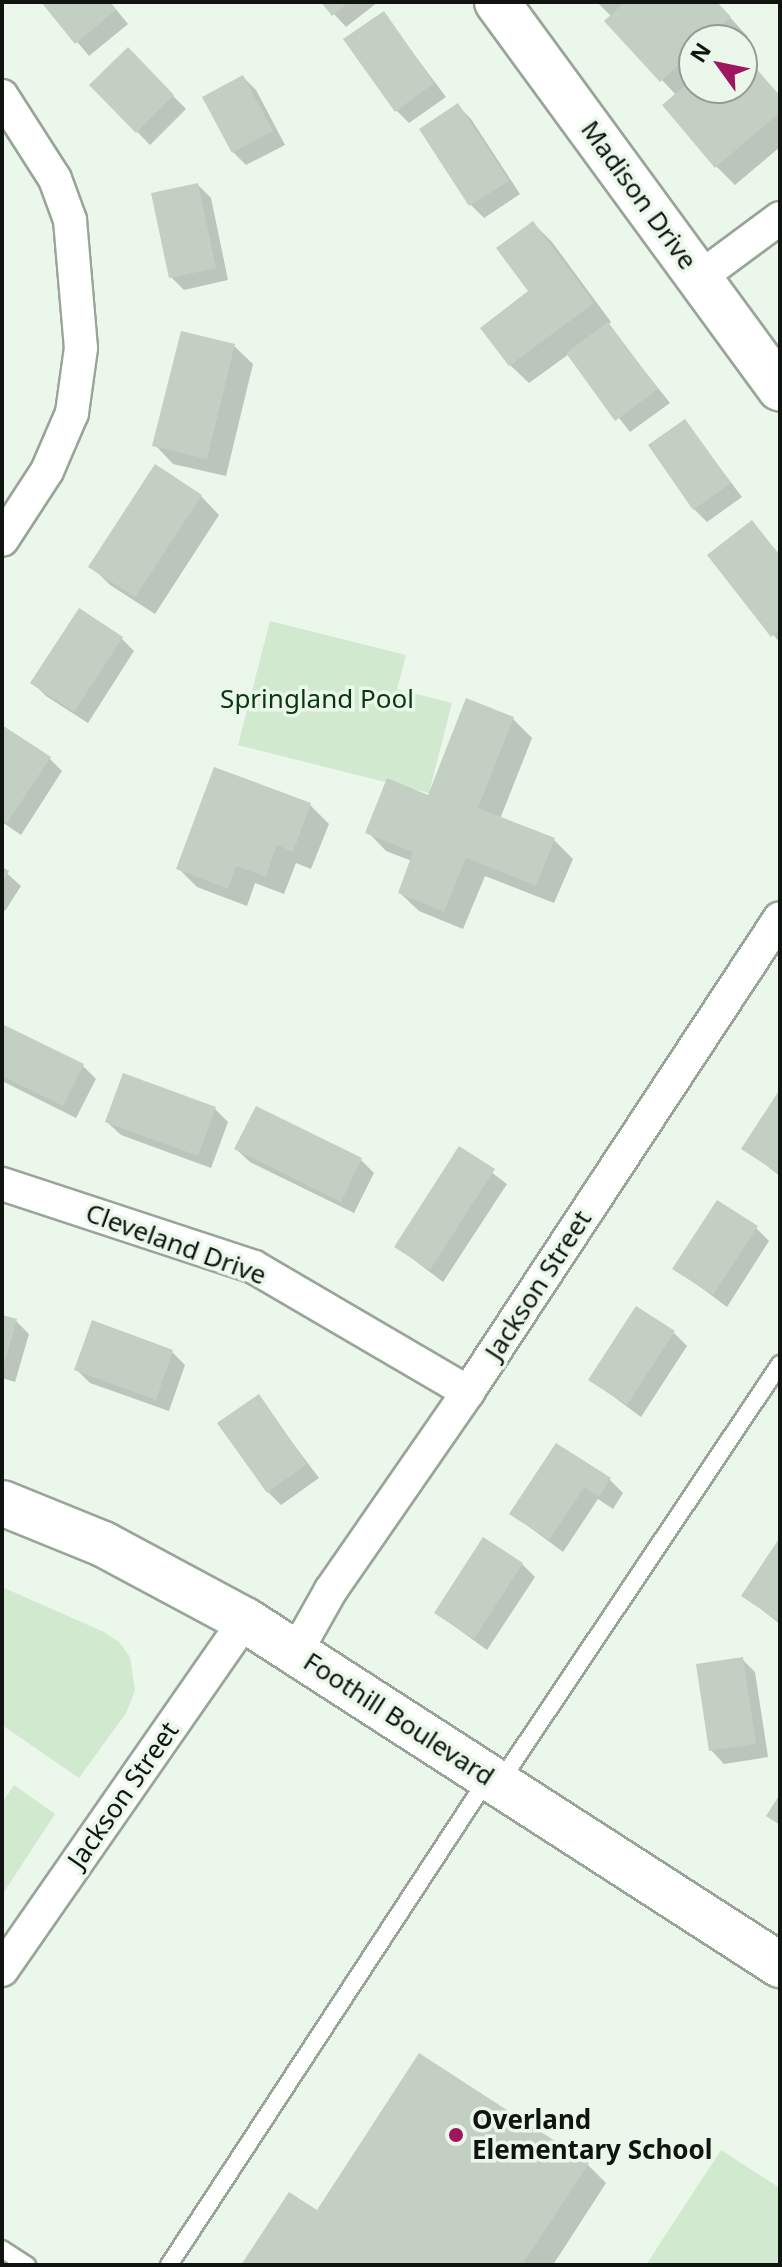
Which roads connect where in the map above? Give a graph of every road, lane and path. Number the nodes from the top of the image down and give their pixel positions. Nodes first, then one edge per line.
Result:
1 (497, 2) edge
2 (2, 96) edge
3 (780, 218) edge
4 (699, 278) junction
5 (780, 389) edge
6 (2, 540) edge
7 (780, 918) edge
8 (2, 1184) edge
9 (780, 1364) edge
10 (468, 1392) junction
11 (2, 1503) edge
12 (245, 1620) junction
13 (296, 1652) junction
14 (494, 1780) junction
15 (780, 1965) edge
16 (2, 1970) edge
17 (2, 2249) edge
18 (27, 2265) edge
19 (169, 2265) edge

1 - 4 main road, Madison Drive
2 - 6 street
3 - 4 street
4 - 5 main road, Madison Drive
7 - 10 street, Jackson Street
8 - 10 street, Cleveland Drive
9 - 14 lane
10 - 13 street, Jackson Street
11 - 12 main road, Foothill Boulevard
12 - 13 main road, Foothill Boulevard
12 - 16 street, Jackson Street
13 - 14 main road, Foothill Boulevard
14 - 15 main road, Foothill Boulevard
14 - 19 lane
17 - 18 lane

